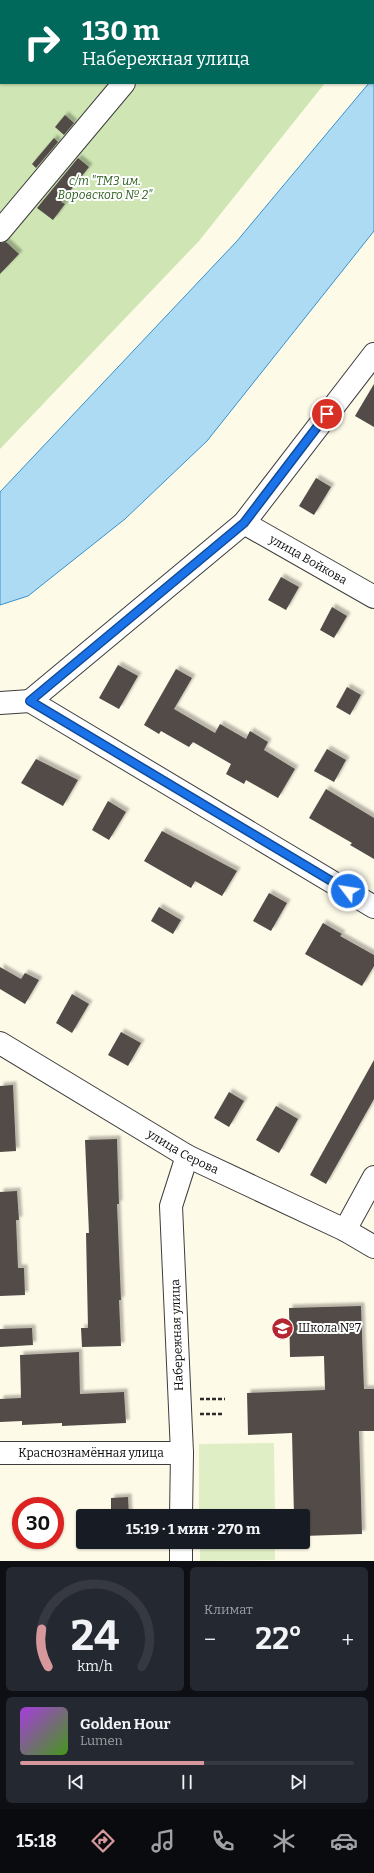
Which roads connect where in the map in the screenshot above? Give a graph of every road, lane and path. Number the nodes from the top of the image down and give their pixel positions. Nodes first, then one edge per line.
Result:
1 (123, 84) edge
2 (2, 225) edge
3 (374, 354) edge
4 (244, 523) junction
5 (374, 597) edge
6 (30, 701) junction
7 (0, 703) edge
8 (374, 907) edge
9 (0, 1043) edge
10 (187, 1156) junction
11 (374, 1177) edge
12 (345, 1230) junction
13 (374, 1247) edge
14 (195, 1399) dead end
15 (225, 1399) dead end
16 (196, 1414) dead end
17 (222, 1414) dead end
18 (0, 1453) edge
19 (182, 1453) junction
20 (181, 1509) edge
21 (181, 1549) edge
22 (181, 1561) edge

1 - 2 street
3 - 4 street
4 - 5 street, улица Войкова
4 - 6 street
6 - 7 street
6 - 8 street
9 - 10 street, улица Серова
10 - 12 street, улица Серова
10 - 19 street, Набережная улица
11 - 12 street
12 - 13 street, улица Серова
14 - 15 path
16 - 17 path
18 - 19 street, Краснознамённая улица
19 - 20 street, Набережная улица
21 - 22 street

